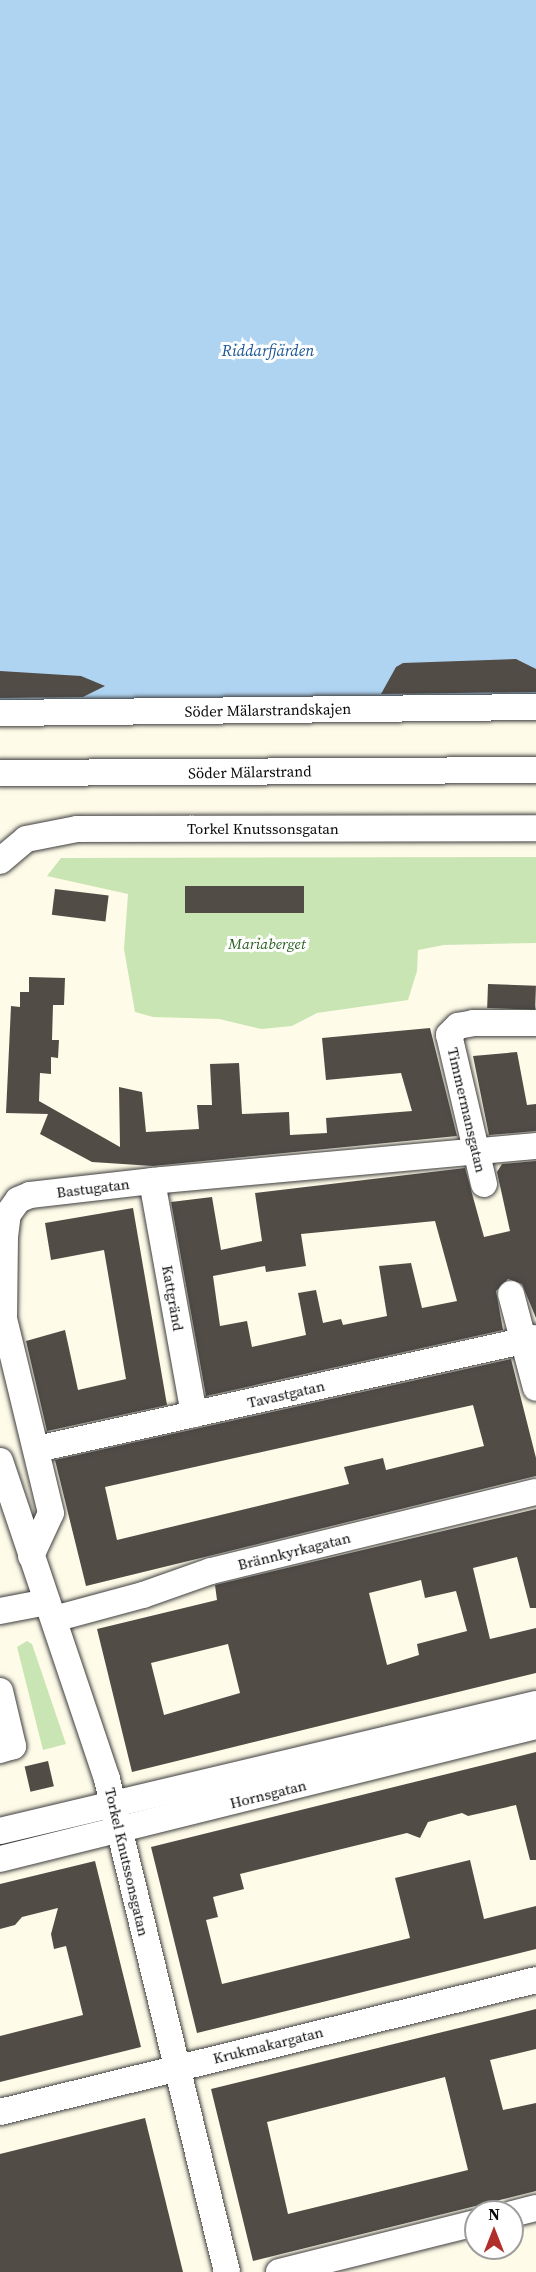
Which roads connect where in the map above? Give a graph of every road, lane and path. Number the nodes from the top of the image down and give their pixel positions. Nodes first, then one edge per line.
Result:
1 (536, 707) edge
2 (0, 712) edge
3 (536, 759) edge
4 (500, 769) junction
5 (536, 770) edge
6 (0, 772) edge
7 (536, 828) edge
8 (0, 861) edge
9 (536, 1023) edge
10 (536, 1146) edge
11 (476, 1151) junction
12 (152, 1181) junction
13 (484, 1184) dead end
14 (511, 1294) dead end
15 (530, 1339) edge
16 (536, 1388) edge
17 (194, 1414) junction
18 (37, 1449) junction
19 (0, 1461) edge
20 (536, 1492) edge
21 (31, 1556) junction
22 (50, 1610) junction
23 (0, 1611) edge
24 (0, 1691) edge
25 (536, 1704) edge
26 (536, 1726) edge
27 (6, 1748) edge
28 (113, 1804) junction
29 (0, 1831) edge
30 (119, 1832) junction
31 (0, 1859) edge
32 (536, 1980) edge
33 (177, 2067) junction
34 (0, 2112) edge
35 (464, 2226) edge
36 (227, 2272) edge
37 (279, 2272) edge

1 - 2 street, Söder Mälarstrandskajen
3 - 4 street, Söder Mälarstrand
4 - 5 street, Söder Mälarstrand
4 - 6 street, Söder Mälarstrand
7 - 8 street, Torkel Knutssonsgatan
9 - 11 street, Timmermansgatan
10 - 11 street, Bastugatan
11 - 12 street, Bastugatan
11 - 13 street, Timmermansgatan
12 - 17 street, Kattgränd
12 - 18 street, Bastugatan
14 - 15 street
15 - 16 street
15 - 17 street, Tavastgatan
17 - 18 street, Tavastgatan
18 - 21 street, Bastugatan
19 - 21 street, Torkel Knutssonsgatan
20 - 22 street, Brännkyrkagatan
21 - 22 street, Torkel Knutssonsgatan
22 - 23 street, Brännkyrkagatan
22 - 28 street, Torkel Knutssonsgatan
24 - 27 street
25 - 28 street, Hornsgatan
26 - 30 street, Hornsgatan
28 - 29 street, Hornsgatan
28 - 30 street, Torkel Knutssonsgatan
30 - 31 street, Hornsgatan
30 - 33 street, Torkel Knutssonsgatan
32 - 33 street, Krukmakargatan
33 - 34 street, Krukmakargatan
33 - 36 street, Torkel Knutssonsgatan
35 - 37 street

